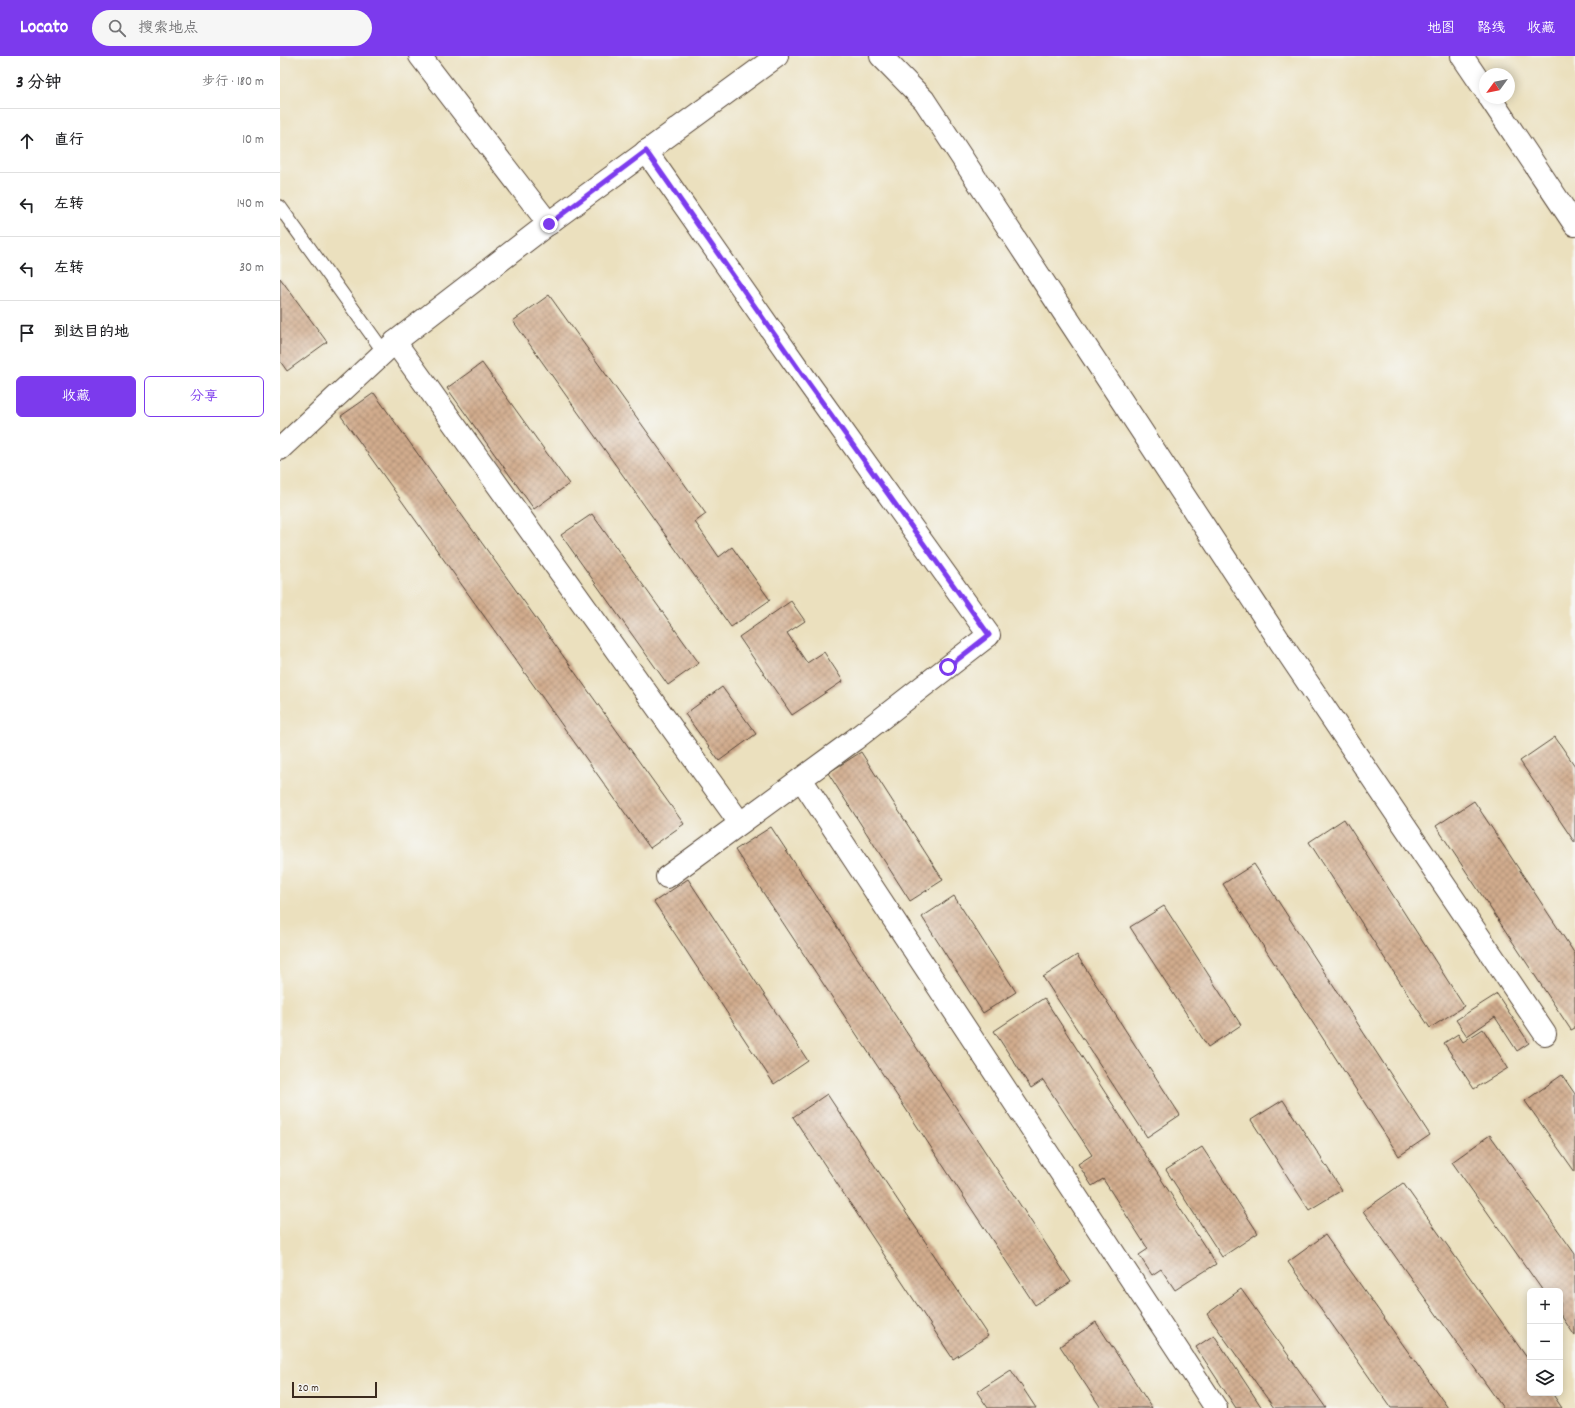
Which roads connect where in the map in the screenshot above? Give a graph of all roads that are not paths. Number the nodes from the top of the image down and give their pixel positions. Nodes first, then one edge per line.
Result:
1 (420, 56) edge
2 (776, 56) edge
3 (881, 56) edge
4 (1462, 56) edge
5 (1479, 81) edge
6 (1494, 104) edge
7 (646, 151) junction
8 (280, 207) edge
9 (1573, 220) edge
10 (549, 224) junction
11 (389, 347) junction
12 (280, 449) edge
13 (801, 779) junction
14 (740, 823) junction
15 (667, 877) dead end
16 (1545, 1034) dead end
17 (1216, 1408) edge

1 - 10 street
2 - 7 street
3 - 16 street
4 - 5 street
6 - 9 street
7 - 10 street
7 - 13 street
8 - 11 lane
10 - 11 street
11 - 12 street
11 - 14 street
13 - 14 street
13 - 17 street
14 - 15 street

